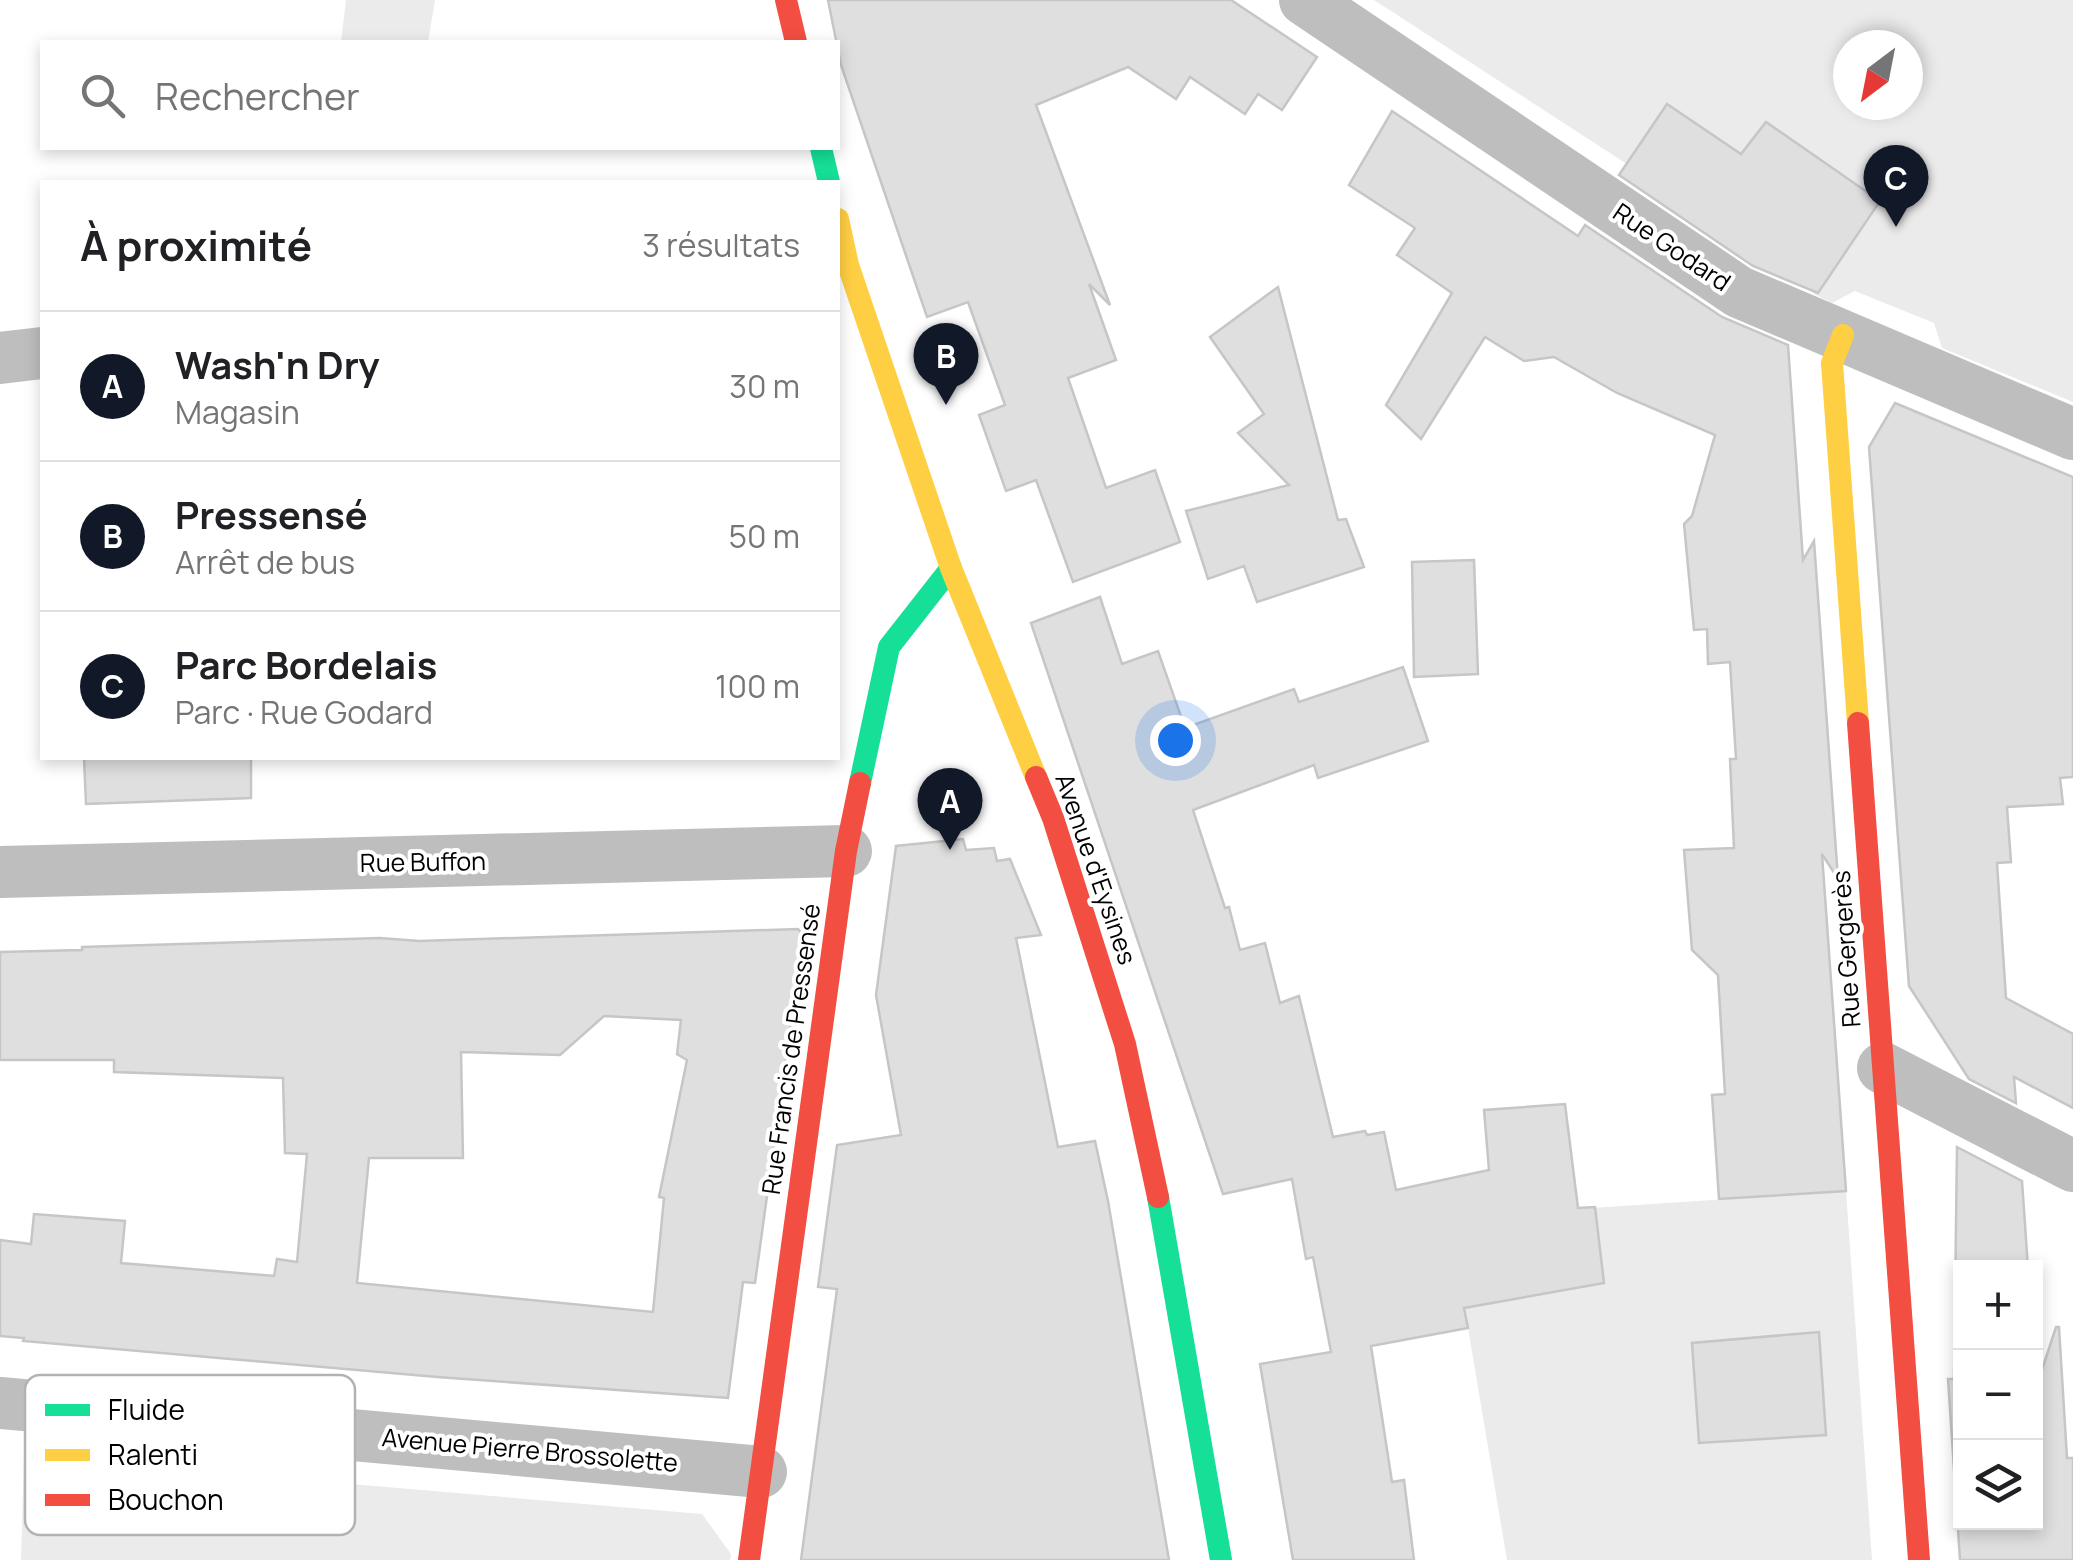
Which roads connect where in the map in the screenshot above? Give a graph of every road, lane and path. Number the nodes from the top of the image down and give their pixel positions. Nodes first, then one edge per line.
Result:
1 (786, 0) edge
2 (1305, 0) edge
3 (796, 40) edge
4 (821, 150) edge
5 (828, 180) edge
6 (841, 250) edge
7 (1843, 335) junction
8 (40, 353) edge
9 (0, 358) edge
10 (2073, 434) edge
11 (951, 568) junction
12 (846, 852) junction
13 (0, 872) edge
14 (1882, 1068) junction
15 (2073, 1166) edge
16 (0, 1403) edge
17 (25, 1405) edge
18 (355, 1435) edge
19 (761, 1472) junction
20 (749, 1560) edge
21 (1221, 1560) edge
22 (1919, 1560) edge

1 - 3 street
2 - 7 street, Rue Godard
4 - 5 street
6 - 11 street, Avenue d'Eysines
7 - 10 street, Rue Godard
7 - 14 street, Rue Gergerès
8 - 9 street
11 - 12 street, Rue Francis de Pressensé
11 - 21 street, Avenue d'Eysines
12 - 13 street, Rue Buffon
12 - 19 street, Rue Francis de Pressensé
14 - 15 street
14 - 22 street, Rue Gergerès
16 - 17 street, Avenue Pierre Brossolette
18 - 19 street, Avenue Pierre Brossolette
19 - 20 street, Rue Francis de Pressensé

